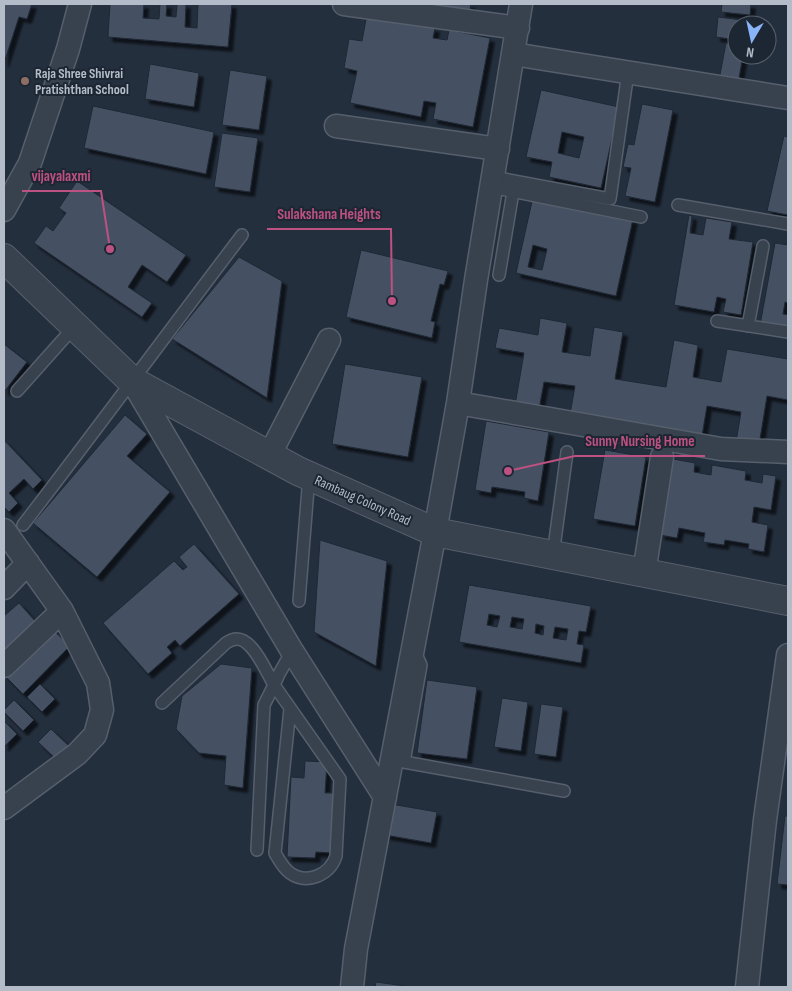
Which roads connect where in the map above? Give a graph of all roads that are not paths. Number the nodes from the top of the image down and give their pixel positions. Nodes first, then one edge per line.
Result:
1 (80, 4) edge
2 (344, 4) edge
3 (522, 4) edge
4 (518, 28) junction
5 (514, 54) junction
6 (628, 72) junction
7 (788, 98) edge
8 (336, 126) dead end
9 (498, 149) junction
10 (492, 182) junction
11 (513, 192) junction
12 (678, 205) dead end
13 (4, 210) edge
14 (641, 217) dead end
15 (788, 224) edge
16 (242, 235) dead end
17 (763, 246) dead end
18 (4, 258) edge
19 (499, 275) dead end
20 (717, 322) dead end
21 (75, 326) junction
22 (748, 326) junction
23 (788, 332) edge
24 (329, 340) dead end
25 (132, 381) junction
26 (17, 391) dead end
27 (458, 403) junction
28 (567, 452) dead end
29 (788, 452) edge
30 (269, 456) junction
31 (662, 457) dead end
32 (310, 476) junction
33 (14, 528) edge
34 (435, 532) junction
35 (553, 555) junction
36 (28, 563) junction
37 (644, 573) junction
38 (4, 588) edge
39 (299, 600) dead end
40 (788, 602) edge
41 (62, 611) junction
42 (414, 648) junction
43 (292, 651) junction
44 (788, 655) edge
45 (4, 666) edge
46 (274, 685) junction
47 (162, 703) dead end
48 (290, 708) junction
49 (564, 791) dead end
50 (385, 797) junction
51 (4, 808) edge
52 (257, 850) dead end
53 (352, 987) edge
54 (747, 987) edge

1 - 13 street
2 - 4 street
3 - 4 street
4 - 5 street
5 - 6 street
5 - 9 street
6 - 7 street
6 - 10 lane
8 - 9 street
9 - 10 street
10 - 11 lane
10 - 27 street
11 - 14 lane
11 - 19 lane
12 - 15 lane
16 - 25 lane
17 - 22 lane
18 - 21 street, Rambaug Colony Road
20 - 22 lane
21 - 25 street, Rambaug Colony Road
21 - 26 lane
22 - 23 lane
24 - 30 street
25 - 30 street, Rambaug Colony Road
25 - 33 lane
25 - 43 street
27 - 29 street
27 - 34 street
28 - 35 lane
30 - 32 street, Rambaug Colony Road
31 - 37 street
32 - 34 street, Rambaug Colony Road
32 - 39 lane
33 - 36 street
34 - 35 street, Rambaug Colony Road
34 - 42 street
35 - 37 street, Rambaug Colony Road
36 - 38 street
36 - 41 street
37 - 40 street, Rambaug Colony Road
41 - 45 street
41 - 51 street
42 - 49 lane
42 - 50 street
43 - 46 lane
43 - 50 street
44 - 54 street
46 - 47 lane
46 - 48 lane
46 - 52 lane
48 - 48 lane
50 - 53 street

